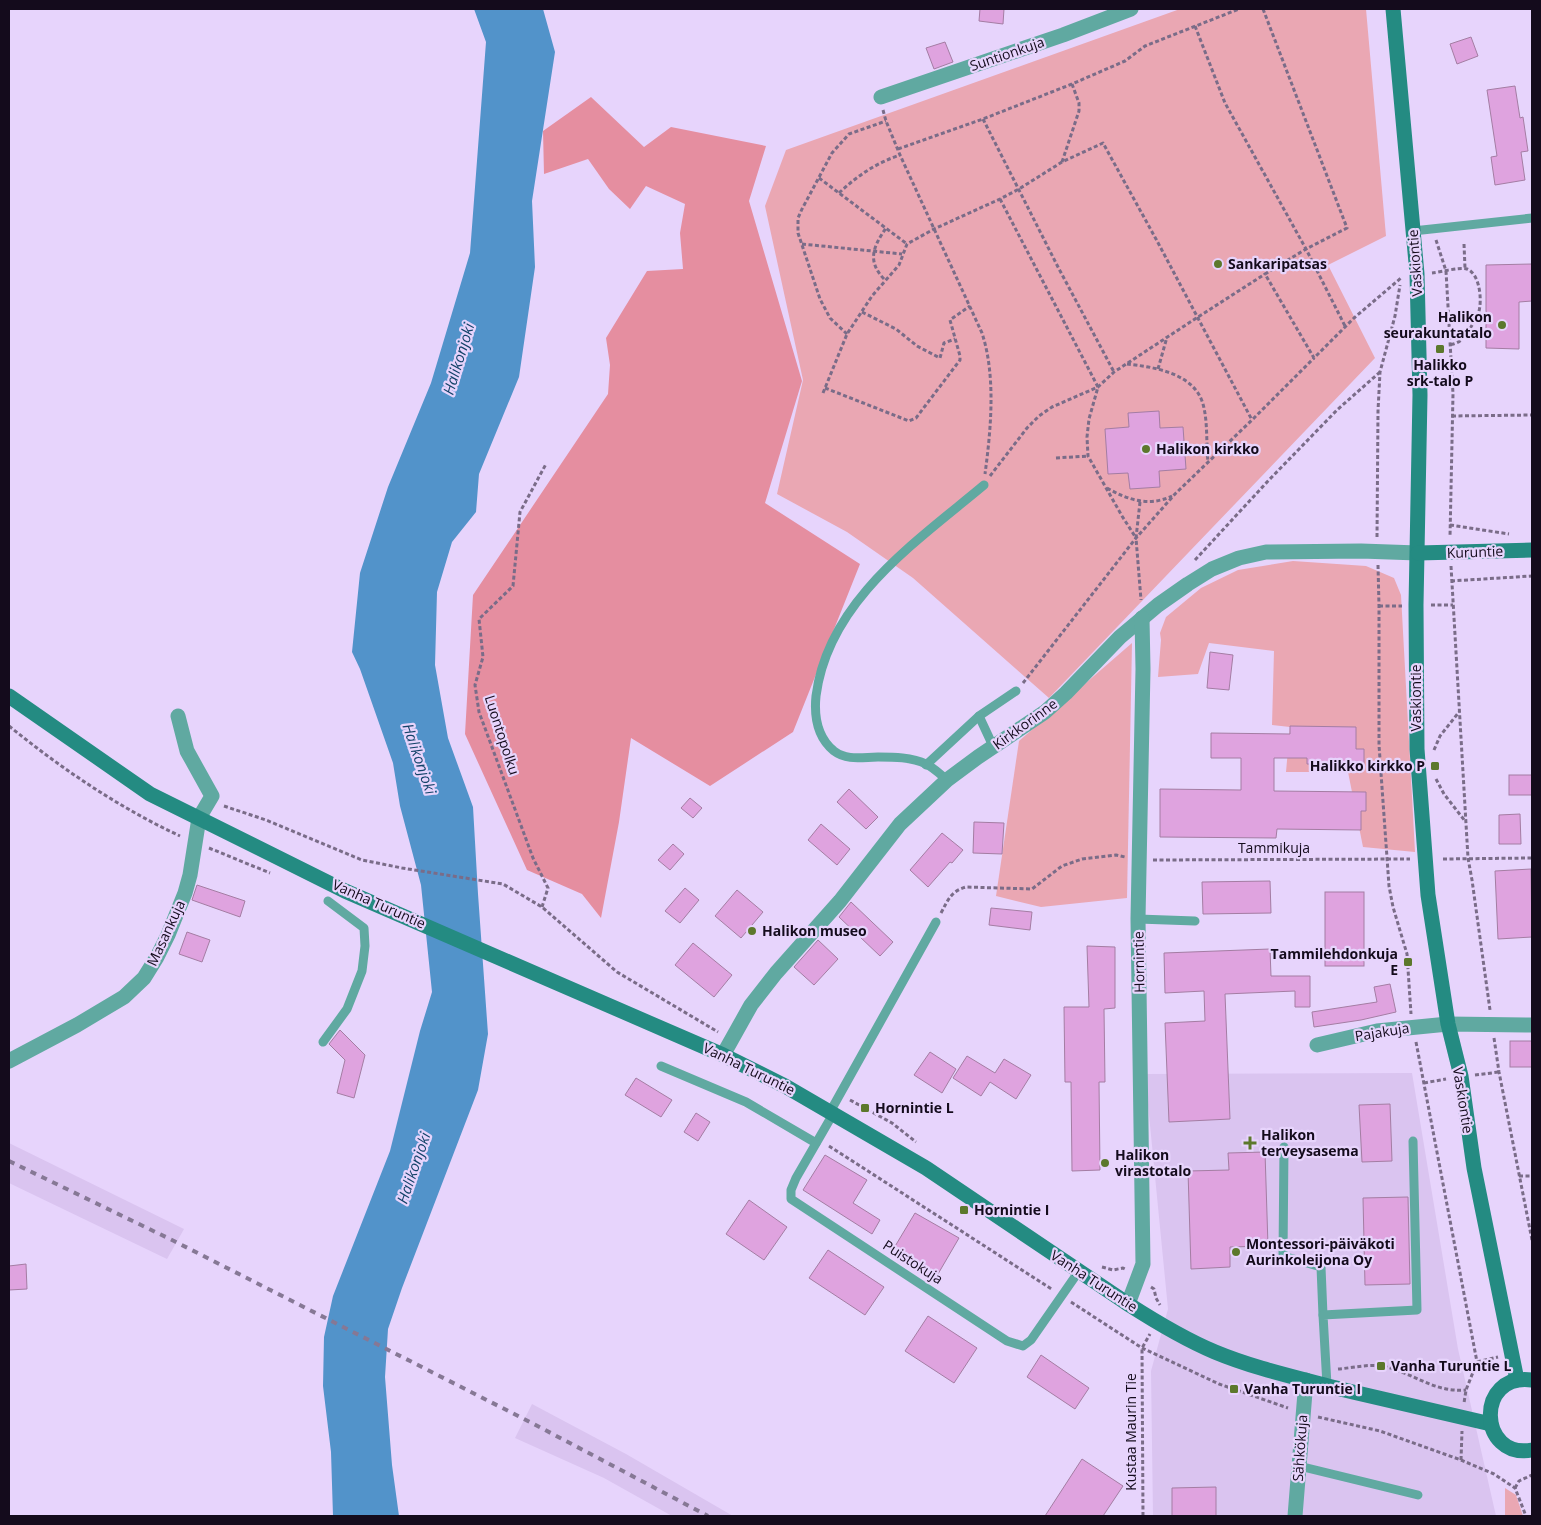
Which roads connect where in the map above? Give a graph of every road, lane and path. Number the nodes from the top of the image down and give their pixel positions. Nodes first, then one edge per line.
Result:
1 (1131, 9) edge
2 (1239, 9) edge
3 (1263, 9) edge
4 (1393, 9) edge
5 (1195, 26) junction
6 (1072, 84) junction
7 (882, 97) joint
8 (983, 119) junction
9 (886, 121) junction
10 (898, 149) junction
11 (900, 155) junction
12 (1062, 162) junction
13 (818, 178) junction
14 (1019, 189) junction
15 (838, 193) junction
16 (1000, 199) junction
17 (1532, 218) edge
18 (886, 228) junction
19 (934, 228) junction
20 (1432, 229) junction
21 (1413, 231) junction
22 (802, 244) junction
23 (907, 244) junction
24 (1464, 244) dead end
25 (1306, 249) junction
26 (873, 251) junction
27 (902, 254) junction
28 (1465, 268) junction
29 (1446, 272) junction
30 (1265, 274) junction
31 (1402, 278) dead end
32 (884, 280) dead end
33 (970, 306) junction
34 (862, 312) junction
35 (1198, 317) junction
36 (1345, 326) junction
37 (847, 334) junction
38 (1167, 337) junction
39 (955, 339) junction
40 (1450, 346) junction
41 (1314, 358) junction
42 (1126, 364) junction
43 (1158, 369) junction
44 (1114, 372) junction
45 (1380, 372) dead end
46 (1098, 387) junction
47 (825, 388) junction
48 (823, 393) dead end
49 (1532, 415) edge
50 (1452, 416) junction
51 (1252, 420) junction
52 (1088, 456) junction
53 (1056, 458) dead end
54 (1208, 462) junction
55 (546, 464) dead end
56 (984, 484) junction
57 (1106, 488) junction
58 (1175, 494) junction
59 (1140, 502) junction
60 (1450, 525) junction
61 (1514, 534) dead end
62 (1136, 538) junction
63 (1532, 550) edge
64 (1418, 553) junction
65 (1450, 553) junction
66 (1192, 563) dead end
67 (1532, 576) edge
68 (1451, 581) junction
69 (1141, 611) junction
70 (1016, 691) joint
71 (9, 697) edge
72 (1459, 711) junction
73 (178, 716) dead end
74 (979, 716) junction
75 (9, 726) edge
76 (994, 746) junction
77 (1435, 758) dead end
78 (926, 764) junction
79 (1436, 773) dead end
80 (947, 780) junction
81 (212, 796) junction
82 (199, 818) junction
83 (1466, 822) junction
84 (194, 842) junction
85 (1468, 858) junction
86 (1532, 858) edge
87 (1410, 859) dead end
88 (1443, 859) dead end
89 (1139, 860) junction
90 (278, 877) dead end
91 (328, 901) dead end
92 (542, 907) junction
93 (1138, 919) junction
94 (1195, 921) dead end
95 (936, 922) joint
96 (1448, 1024) junction
97 (1492, 1025) junction
98 (1532, 1025) edge
99 (732, 1040) junction
100 (323, 1042) dead end
101 (1317, 1045) dead end
102 (723, 1055) junction
103 (9, 1061) edge
104 (661, 1066) dead end
105 (839, 1096) junction
106 (832, 1113) junction
107 (818, 1141) junction
108 (1413, 1141) dead end
109 (922, 1147) dead end
110 (1284, 1147) dead end
111 (1519, 1176) junction
112 (1532, 1176) edge
113 (1532, 1240) edge
114 (1101, 1266) dead end
115 (1079, 1271) junction
116 (1138, 1278) junction
117 (1062, 1296) junction
118 (1128, 1304) junction
119 (1163, 1308) dead end
120 (1323, 1315) junction
121 (1142, 1348) junction
122 (1326, 1367) junction
123 (1306, 1380) junction
124 (1525, 1380) edge
125 (1327, 1385) junction
126 (1466, 1390) dead end
127 (1303, 1413) junction
128 (1463, 1418) junction
129 (1491, 1424) junction
130 (1532, 1450) edge
131 (1461, 1460) junction
132 (1299, 1466) junction
133 (1532, 1475) edge
134 (1515, 1488) junction
135 (1418, 1495) dead end
136 (1143, 1516) edge
137 (1295, 1516) edge
138 (1526, 1516) edge

1 - 7 street, Suntionkuja
2 - 5 path
3 - 25 path
4 - 21 street, Vaskiontie
5 - 6 path
5 - 25 path
6 - 8 path
6 - 12 path
7 - 9 path
8 - 10 path
8 - 14 path
9 - 10 path
9 - 13 path
10 - 11 path
11 - 15 path
11 - 19 path
12 - 14 path
12 - 35 path
13 - 15 path
13 - 22 path
14 - 16 path
14 - 44 path
15 - 18 path
16 - 19 path
16 - 46 path
17 - 20 lane
18 - 23 path
18 - 26 path
19 - 23 path
19 - 33 path
20 - 21 lane
20 - 29 path
21 - 64 street, Vaskiontie
22 - 26 path
22 - 37 path
23 - 27 path
24 - 28 path
25 - 30 path
25 - 36 path
26 - 27 path
26 - 32 path
27 - 34 path
28 - 29 path
28 - 40 path
29 - 40 path
30 - 35 path
30 - 41 path
31 - 36 path
33 - 39 path
33 - 56 path
34 - 37 path
34 - 39 path
35 - 38 path
35 - 51 path
36 - 41 path
37 - 47 path
38 - 42 path
38 - 43 path
39 - 47 path
40 - 50 path
41 - 51 path
42 - 43 path
42 - 44 path
43 - 54 path
44 - 46 path
45 - 66 path
46 - 52 path
46 - 56 path
47 - 48 path
49 - 50 path
50 - 60 path
51 - 54 path
52 - 53 path
52 - 57 path
54 - 58 path
55 - 92 path, Luontopolku
56 - 78 lane
57 - 59 path
57 - 62 path
58 - 59 path
58 - 62 path
59 - 62 path
60 - 61 path
60 - 65 path
62 - 69 path
62 - 70 path
63 - 65 street, Kuruntie
64 - 65 street, Kuruntie
64 - 69 street, Kirkkorinne
64 - 96 street, Vaskiontie
65 - 68 path
67 - 68 path
68 - 72 path
69 - 76 street, Kirkkorinne
69 - 89 street, Hornintie
70 - 74 lane
71 - 82 street, Vanha Turuntie
72 - 77 path
72 - 83 path
73 - 81 street
74 - 76 lane
74 - 78 lane
75 - 84 path
76 - 80 street, Kirkkorinne
78 - 80 lane
79 - 83 path
80 - 99 street, Kirkkorinne
81 - 82 street, Masankuja
81 - 92 path, Vanha Turuntie
82 - 84 street, Masankuja
82 - 102 street, Vanha Turuntie
83 - 85 path
84 - 90 path
84 - 103 street, Masankuja
85 - 86 path
85 - 88 path
85 - 97 path
87 - 89 path, Tammikuja
89 - 93 street, Hornintie
89 - 95 path, Tammikuja
91 - 100 lane
92 - 99 path, Vanha Turuntie
93 - 94 lane
93 - 116 street, Hornintie
95 - 105 lane, Puistokuja
96 - 97 street, Pajakuja
96 - 101 street, Pajakuja
96 - 124 street, Vaskiontie
97 - 98 street, Pajakuja
97 - 111 path
99 - 102 street, Kirkkorinne
102 - 106 street, Vanha Turuntie
104 - 107 lane
105 - 106 lane, Puistokuja
105 - 109 path
106 - 107 lane, Puistokuja
106 - 115 street, Vanha Turuntie
107 - 117 path
107 - 117 lane, Puistokuja
108 - 120 lane
110 - 120 lane
111 - 112 path
111 - 113 path
114 - 116 path
115 - 117 lane, Puistokuja
115 - 118 street, Vanha Turuntie
116 - 118 street, Hornintie
116 - 119 path
117 - 121 path
118 - 123 street, Vanha Turuntie
120 - 122 lane
121 - 127 path
121 - 136 path, Kustaa Maurin Tie
122 - 125 lane
122 - 126 path
123 - 125 street, Vanha Turuntie
123 - 127 street, Sähkökuja
124 - 129 street
125 - 128 street, Vanha Turuntie
127 - 131 path
127 - 132 street, Sähkökuja
128 - 129 street, Vanha Turuntie
128 - 131 path
129 - 130 street
131 - 134 path
132 - 135 lane
132 - 137 street, Sähkökuja
133 - 134 path
134 - 138 path

